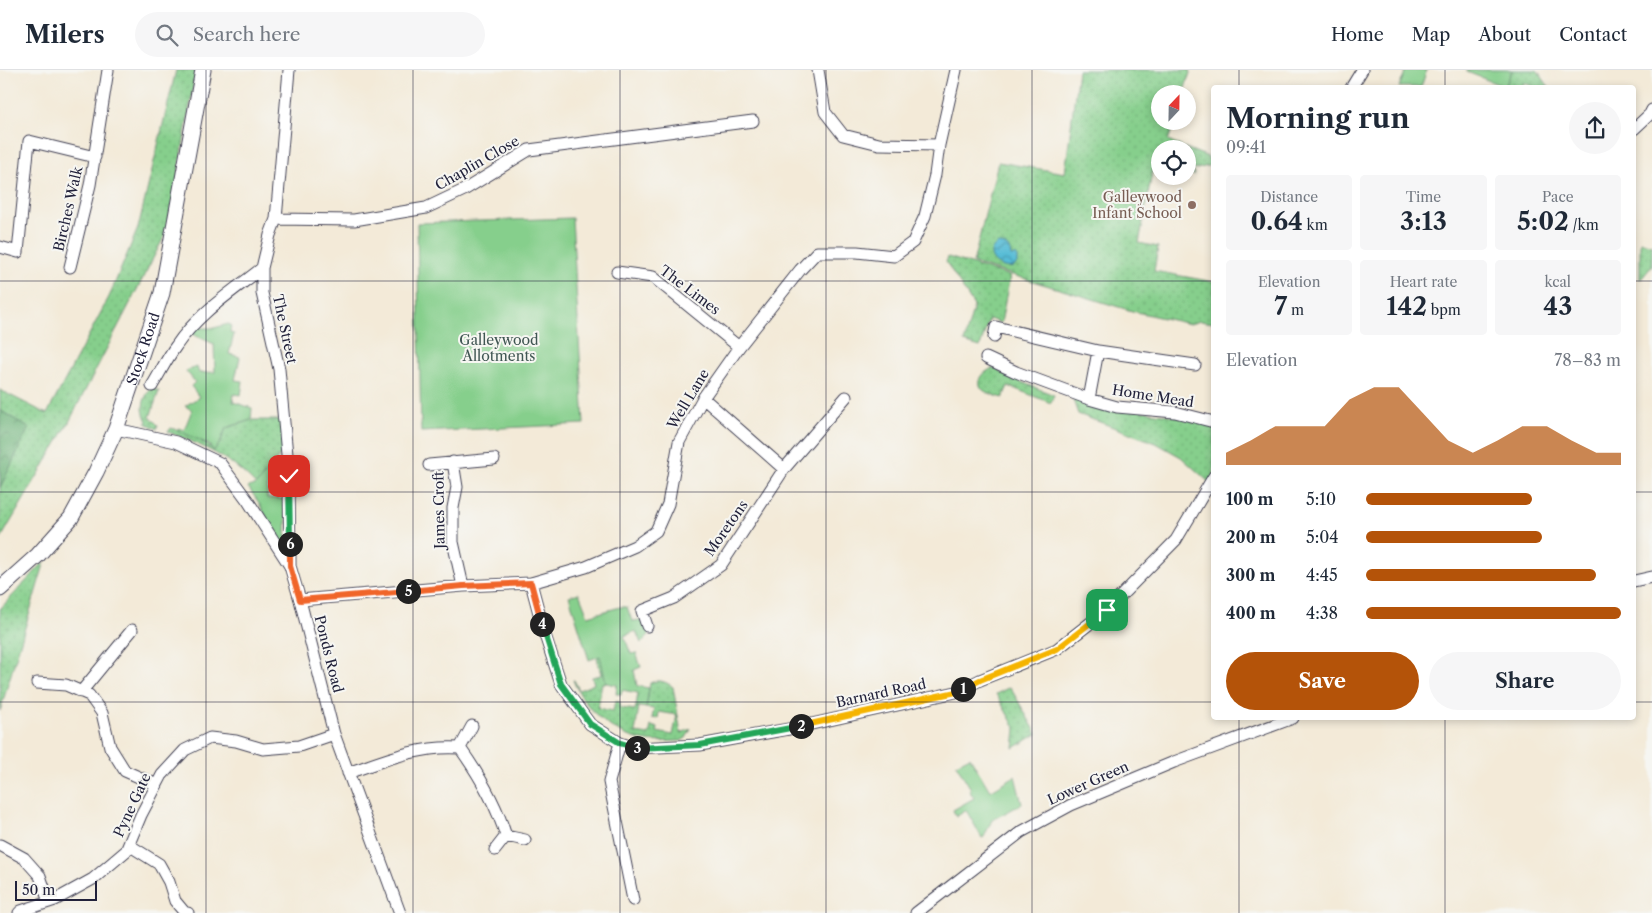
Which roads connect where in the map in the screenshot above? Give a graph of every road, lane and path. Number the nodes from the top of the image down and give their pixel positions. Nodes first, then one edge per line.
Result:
1 (108, 70) edge
2 (203, 70) edge
3 (288, 70) edge
4 (818, 70) edge
5 (956, 70) edge
6 (1362, 70) edge
7 (1353, 85) edge
8 (1652, 110) edge
9 (752, 121) dead end
10 (1636, 127) edge
11 (938, 145) junction
12 (95, 157) junction
13 (276, 219) junction
14 (0, 247) edge
15 (70, 267) dead end
16 (262, 268) junction
17 (616, 272) dead end
18 (994, 337) dead end
19 (739, 347) junction
20 (1098, 351) junction
21 (986, 358) dead end
22 (1195, 365) dead end
23 (152, 386) dead end
24 (846, 397) dead end
25 (703, 398) junction
26 (1089, 399) junction
27 (1211, 421) edge
28 (116, 429) junction
29 (494, 459) dead end
30 (453, 462) junction
31 (428, 464) dead end
32 (784, 469) junction
33 (1211, 481) edge
34 (290, 566) junction
35 (1652, 577) edge
36 (1636, 581) edge
37 (531, 583) junction
38 (463, 586) junction
39 (0, 589) edge
40 (300, 600) junction
41 (648, 626) dead end
42 (132, 630) dead end
43 (38, 683) dead end
44 (81, 692) junction
45 (1288, 720) edge
46 (472, 726) dead end
47 (334, 734) junction
48 (620, 743) junction
49 (460, 748) junction
50 (348, 773) junction
51 (157, 785) junction
52 (506, 836) junction
53 (526, 840) dead end
54 (0, 845) edge
55 (129, 845) junction
56 (495, 850) dead end
57 (633, 900) dead end
58 (49, 902) junction
59 (19, 913) edge
60 (188, 913) edge
61 (400, 913) edge
62 (916, 913) edge

1 - 12 street, Birches Walk
2 - 28 main road, Stock Road
3 - 13 street, The Street
4 - 11 street
5 - 11 street, Well Lane
6 - 7 street
8 - 10 street
9 - 13 street, Chaplin Close
11 - 19 street, Well Lane
12 - 14 street, Birches Walk
12 - 15 street, Birches Walk
13 - 16 street, The Street
16 - 23 street
16 - 34 street, The Street
17 - 19 street, The Limes
18 - 20 street
19 - 25 street, Well Lane
20 - 22 street
20 - 26 street
21 - 26 street, Home Mead
24 - 32 street, Moretons
25 - 32 street
25 - 37 street, Well Lane
26 - 27 street, Home Mead
28 - 34 street, Ponds Road
28 - 39 main road, Stock Road
29 - 30 street, James Croft
30 - 31 street, James Croft
30 - 38 street, James Croft
32 - 41 street, Moretons
33 - 48 street, Barnard Road
34 - 40 street, Ponds Road
35 - 36 street
37 - 38 street, Well Lane
37 - 48 street, Barnard Road
38 - 40 street, Well Lane
40 - 47 street, Ponds Road
42 - 44 street
43 - 44 street
44 - 51 street
45 - 62 street, Lower Green
46 - 49 street
47 - 50 street, Ponds Road
47 - 51 street, Pyne Gate
48 - 57 street
49 - 50 street
49 - 52 street
50 - 61 street, Ponds Road
51 - 55 street, Pyne Gate
52 - 53 street
52 - 56 street
54 - 58 street
55 - 58 street, Pyne Gate
55 - 60 street
58 - 59 street, Pyne Gate

